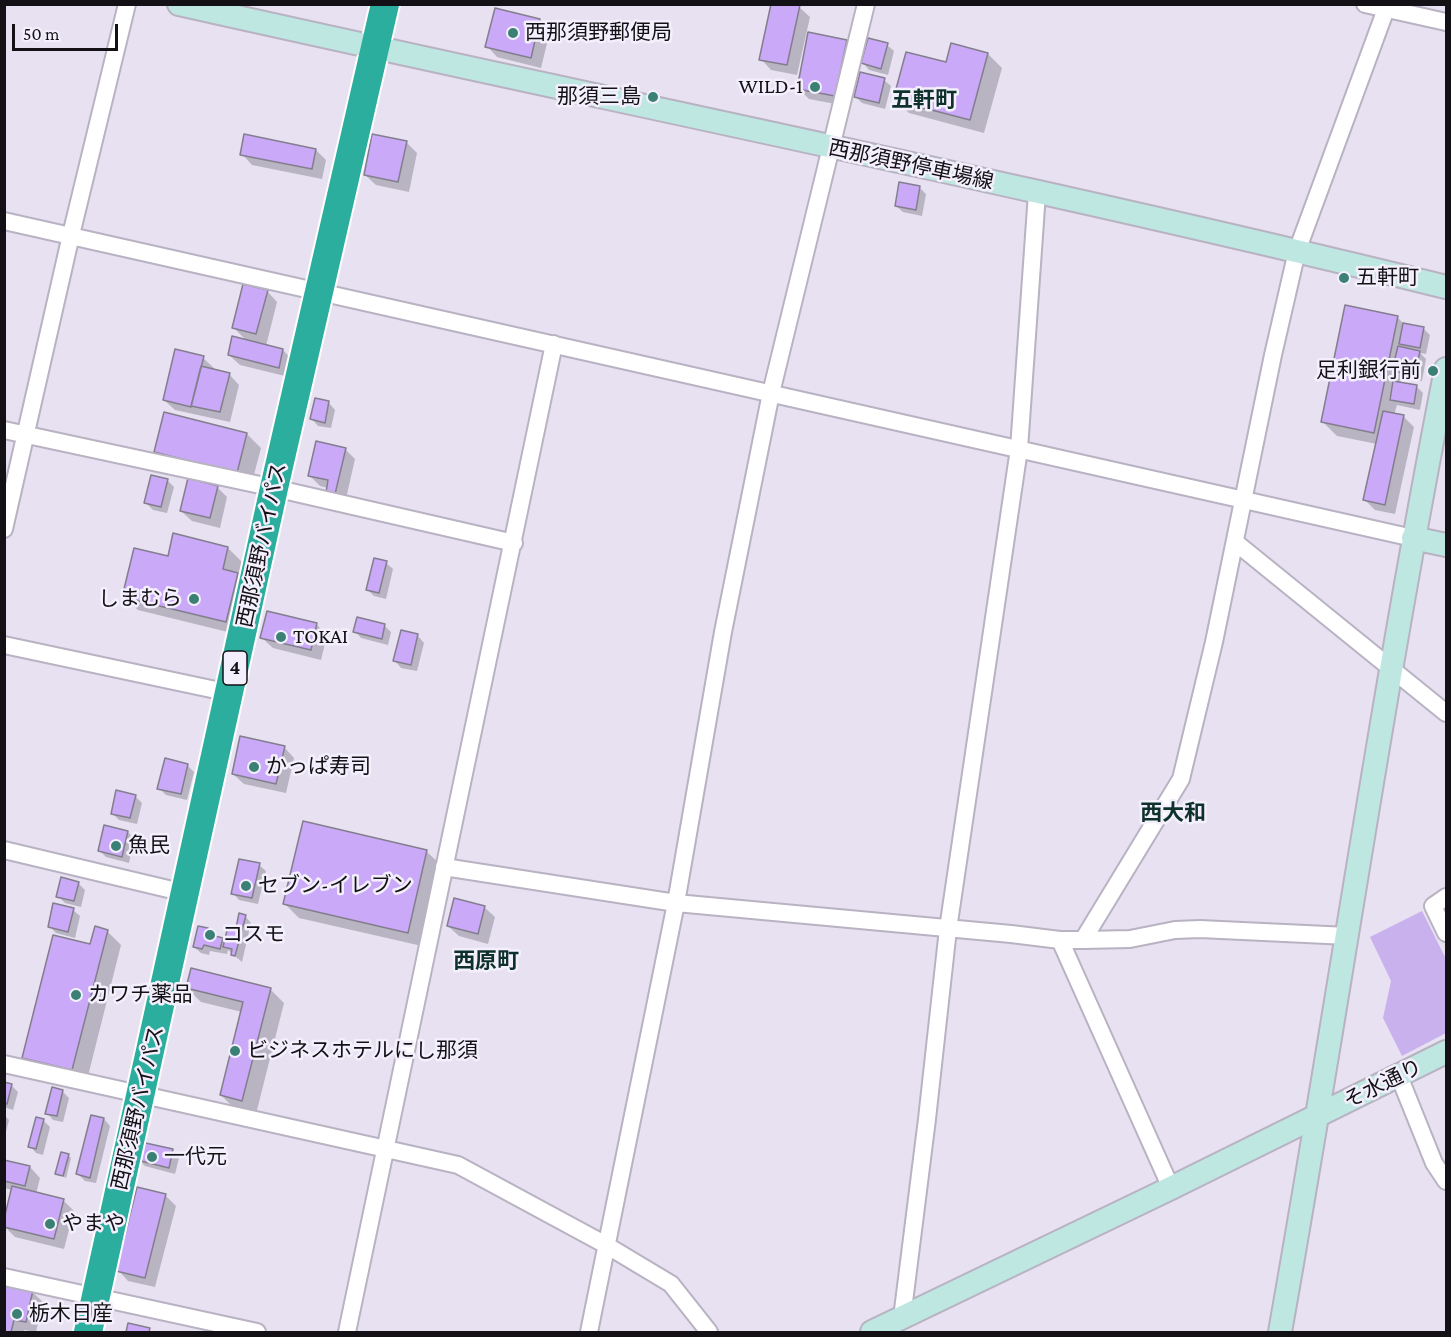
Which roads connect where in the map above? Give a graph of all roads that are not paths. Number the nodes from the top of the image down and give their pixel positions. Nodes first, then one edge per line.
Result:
1 (127, 4) edge
2 (179, 4) edge
3 (385, 4) edge
4 (866, 4) edge
5 (1365, 4) edge
6 (1386, 9) junction
7 (1418, 10) edge
8 (1446, 22) edge
9 (374, 48) junction
10 (830, 147) junction
11 (1037, 193) junction
12 (4, 220) edge
13 (71, 235) junction
14 (1297, 251) junction
15 (1446, 287) edge
16 (319, 290) junction
17 (554, 344) junction
18 (1446, 369) edge
19 (771, 393) junction
20 (4, 430) edge
21 (27, 435) junction
22 (1019, 449) junction
23 (274, 488) junction
24 (1243, 499) junction
25 (4, 529) edge
26 (1413, 538) junction
27 (1235, 542) junction
28 (514, 543) junction
29 (1446, 545) edge
30 (4, 645) edge
31 (1392, 670) junction
32 (230, 693) junction
33 (1446, 713) edge
34 (4, 850) edge
35 (444, 867) junction
36 (185, 893) junction
37 (1446, 897) edge
38 (676, 903) junction
39 (948, 929) junction
40 (1446, 933) edge
41 (1348, 936) junction
42 (1060, 940) junction
43 (1083, 940) junction
44 (1446, 1052) edge
45 (4, 1064) edge
46 (1399, 1076) junction
47 (142, 1094) junction
48 (1318, 1116) junction
49 (384, 1149) junction
50 (1446, 1181) edge
51 (1171, 1188) junction
52 (606, 1245) junction
53 (4, 1277) edge
54 (96, 1298) junction
55 (902, 1318) junction
56 (88, 1332) edge
57 (257, 1332) edge
58 (347, 1332) edge
59 (589, 1332) edge
60 (709, 1332) edge
61 (872, 1332) edge
62 (1280, 1332) edge

1 - 13 street
2 - 9 street, 西那須野停車場線
3 - 9 highway, 西那須野バイパス / 4
4 - 10 street
5 - 6 street
6 - 7 street
6 - 14 street
7 - 8 street
9 - 10 street, 西那須野停車場線
9 - 16 highway, 西那須野バイパス / 4
10 - 11 street, 西那須野停車場線
10 - 19 street
11 - 14 street, 西那須野停車場線
11 - 22 street
12 - 13 street
13 - 16 street
13 - 21 street
14 - 15 street, 西那須野停車場線
14 - 24 street
16 - 17 street
16 - 23 highway, 西那須野バイパス / 4
17 - 19 street
17 - 28 street
18 - 26 street
19 - 22 street
19 - 38 street
20 - 21 street
21 - 23 street
21 - 25 street
22 - 24 street
22 - 39 street
23 - 28 street
23 - 32 highway, 西那須野バイパス / 4
24 - 26 street
24 - 27 street
26 - 29 street
26 - 31 street
27 - 31 street
27 - 43 street
28 - 35 street
30 - 32 street
31 - 33 street
31 - 41 street
32 - 36 highway, 西那須野バイパス / 4
34 - 36 street
35 - 38 street
35 - 49 street
36 - 47 highway, 西那須野バイパス / 4
37 - 40 street
38 - 39 street
38 - 52 street
39 - 42 street
39 - 55 street
41 - 43 street
41 - 48 street
42 - 43 street
42 - 51 street
44 - 46 street, そ水通り
45 - 47 street
46 - 48 street, そ水通り
46 - 50 street
47 - 49 street
47 - 54 highway, 西那須野バイパス / 4
48 - 51 street, そ水通り
48 - 62 street
49 - 52 street
49 - 58 street
51 - 55 street, そ水通り
52 - 59 street
52 - 60 street
53 - 54 street
54 - 56 highway, 西那須野バイパス / 4
54 - 57 street
55 - 61 street, そ水通り

